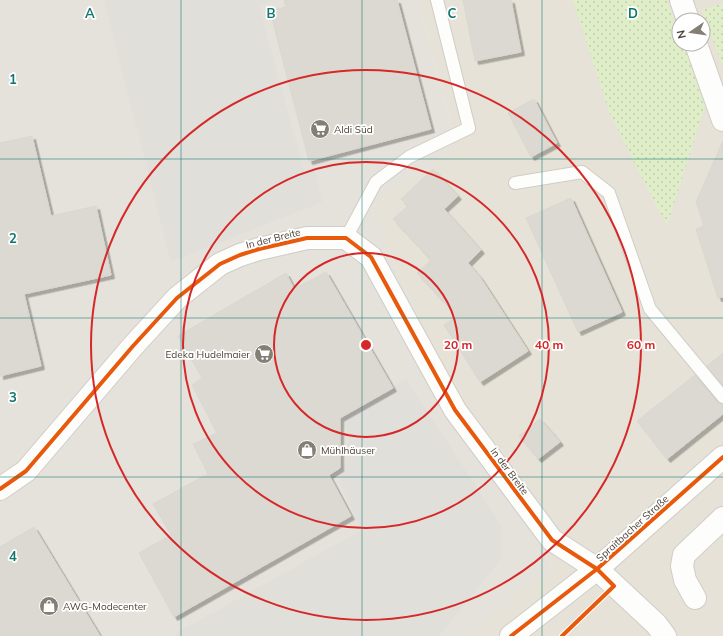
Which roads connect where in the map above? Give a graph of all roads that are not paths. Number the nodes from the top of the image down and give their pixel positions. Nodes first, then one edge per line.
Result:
1 (437, 0) edge
2 (681, 0) edge
3 (685, 12) edge
4 (699, 52) edge
5 (723, 120) edge
6 (515, 183) dead end
7 (346, 238) junction
8 (723, 397) edge
9 (723, 457) edge
10 (0, 489) edge
11 (723, 518) edge
12 (597, 569) junction
13 (695, 598) dead end
14 (511, 636) edge
15 (665, 636) edge

1 - 7 lane
2 - 3 street
4 - 5 street
6 - 8 lane
7 - 10 street, In der Breite
7 - 12 street, In der Breite
9 - 12 street, Spraitbacher Straße
11 - 13 street
12 - 14 street, Spraitbacher Straße
12 - 15 street, In der Breite

